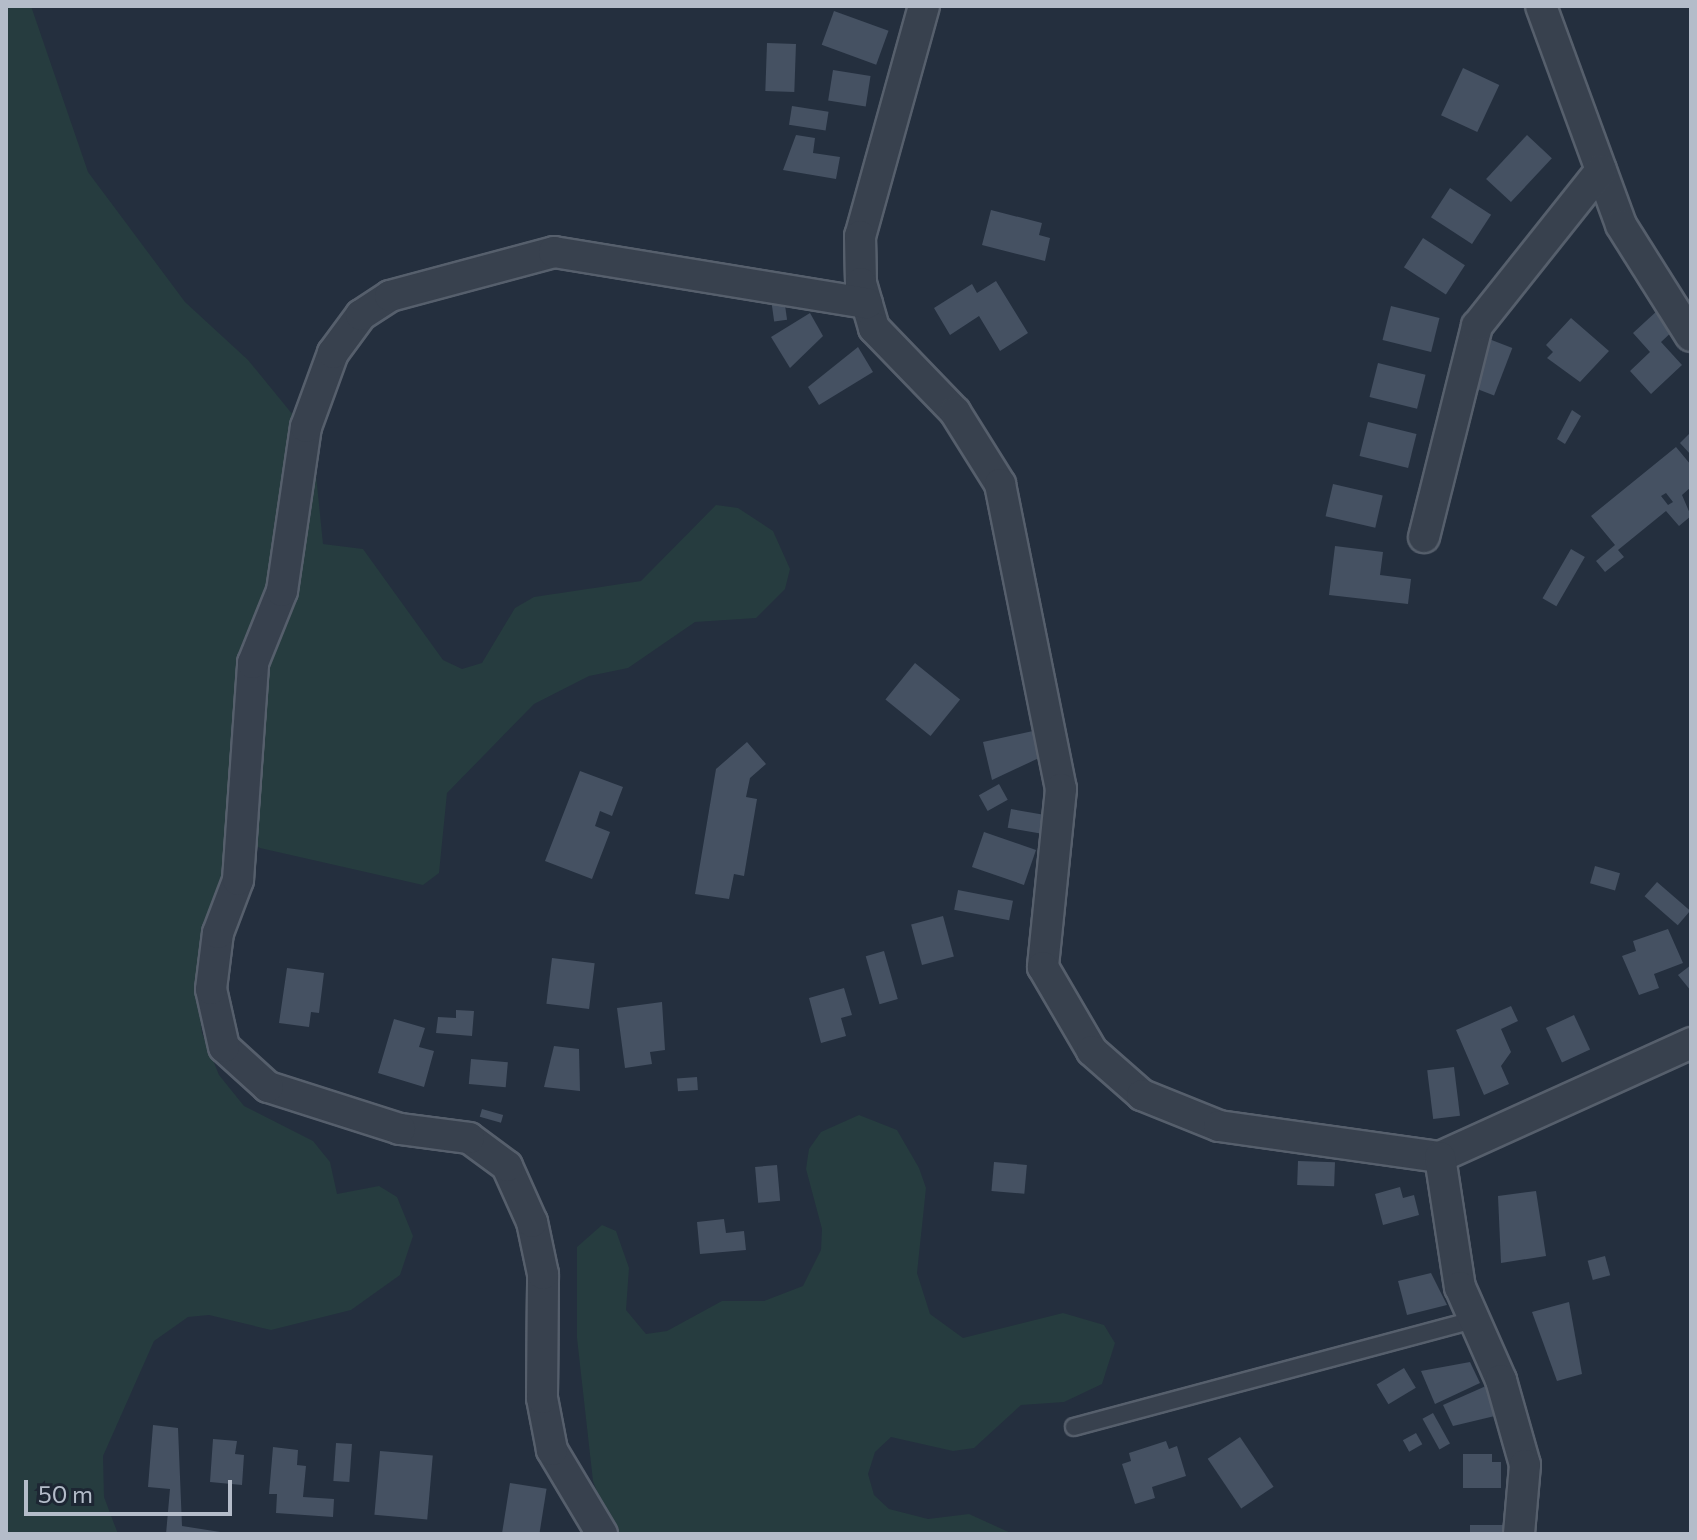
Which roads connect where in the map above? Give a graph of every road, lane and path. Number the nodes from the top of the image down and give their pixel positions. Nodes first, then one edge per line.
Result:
1 (924, 6) edge
2 (1541, 6) edge
3 (1601, 170) junction
4 (867, 303) junction
5 (1691, 336) edge
6 (1424, 537) dead end
7 (1691, 1043) edge
8 (1440, 1157) junction
9 (1474, 1320) junction
10 (1074, 1427) dead end
11 (602, 1534) edge
12 (1519, 1534) edge

1 - 4 street
2 - 3 street
3 - 5 street
3 - 6 street
4 - 8 street
4 - 11 street
7 - 8 street
8 - 9 street
9 - 10 lane
9 - 12 street

